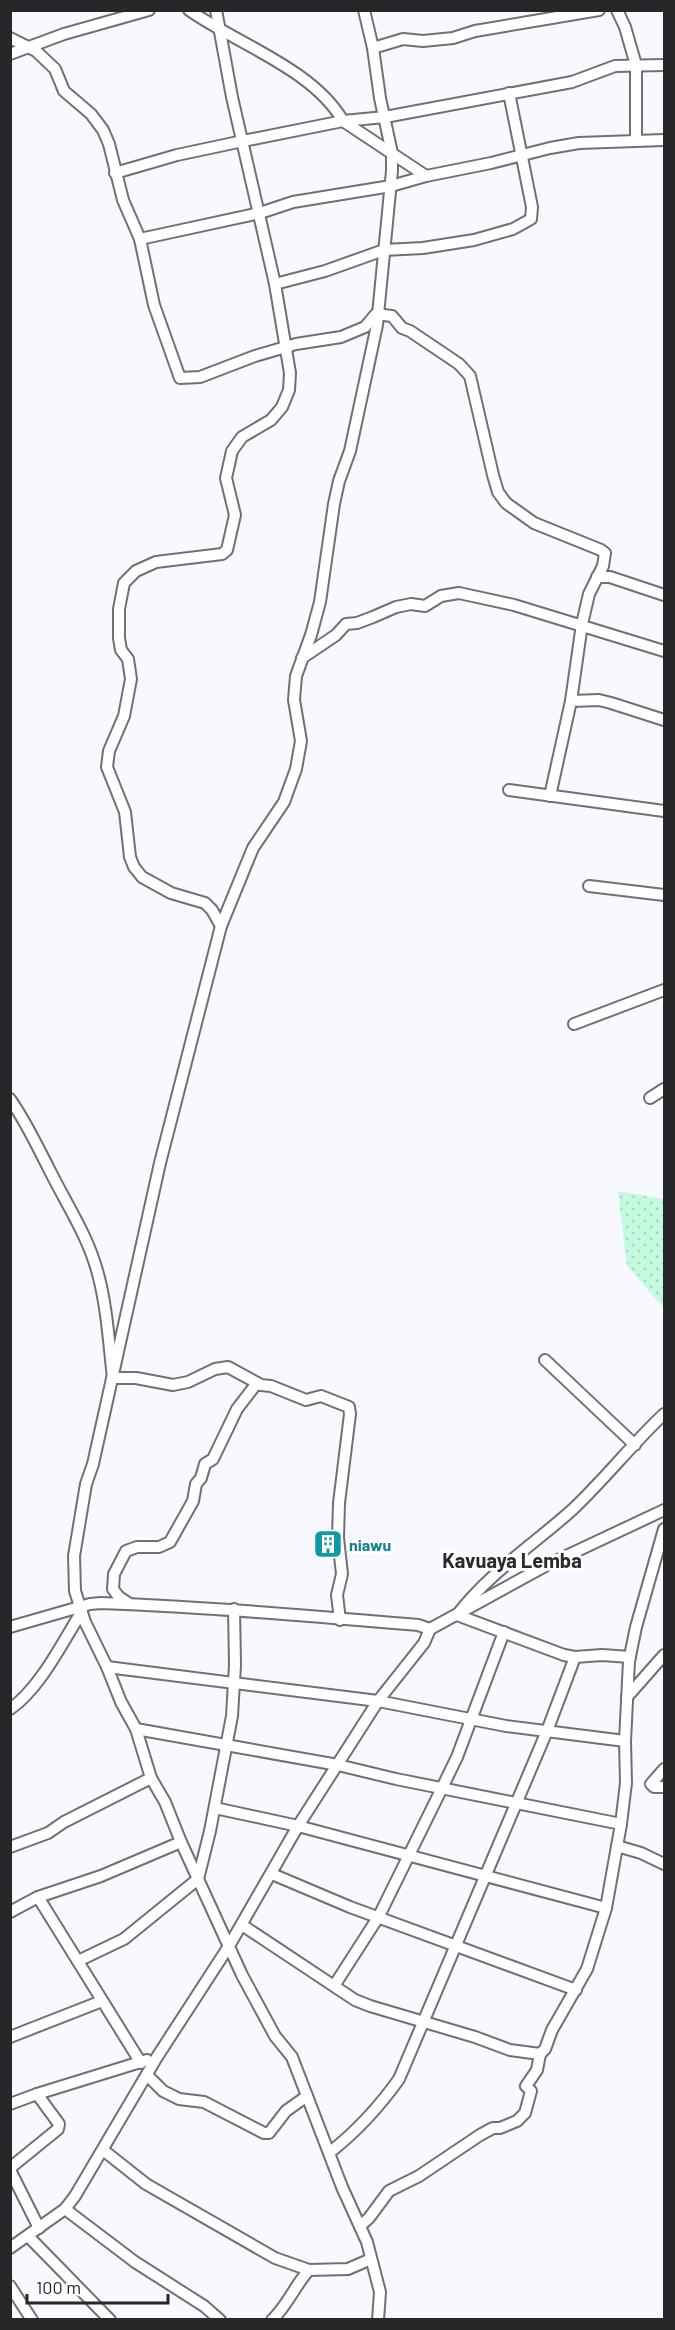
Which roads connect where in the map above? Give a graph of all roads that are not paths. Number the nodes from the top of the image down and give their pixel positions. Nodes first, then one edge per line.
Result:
1 (150, 10) edge
2 (189, 10) edge
3 (216, 10) edge
4 (364, 10) edge
5 (599, 10) edge
6 (617, 10) edge
7 (218, 30) junction
8 (10, 38) edge
9 (28, 47) junction
10 (373, 48) junction
11 (10, 54) edge
12 (636, 65) junction
13 (664, 65) edge
14 (509, 93) junction
15 (385, 117) junction
16 (343, 121) junction
17 (664, 140) edge
18 (243, 141) junction
19 (636, 141) junction
20 (392, 153) junction
21 (522, 156) junction
22 (115, 173) junction
23 (426, 176) junction
24 (391, 186) junction
25 (260, 213) junction
26 (140, 239) junction
27 (384, 250) junction
28 (275, 284) junction
29 (379, 313) junction
30 (285, 348) junction
31 (597, 578) junction
32 (664, 595) edge
33 (582, 624) junction
34 (664, 651) edge
35 (302, 658) junction
36 (571, 701) junction
37 (664, 720) edge
38 (509, 790) dead end
39 (550, 796) junction
40 (664, 811) edge
41 (589, 886) dead end
42 (664, 893) edge
43 (221, 926) junction
44 (664, 990) edge
45 (574, 1024) dead end
46 (664, 1089) edge
47 (650, 1098) dead end
48 (10, 1099) edge
49 (545, 1360) dead end
50 (113, 1378) junction
51 (257, 1383) junction
52 (664, 1414) edge
53 (635, 1445) junction
54 (664, 1510) edge
55 (664, 1529) edge
56 (130, 1604) junction
57 (82, 1609) junction
58 (234, 1609) junction
59 (457, 1615) junction
60 (340, 1620) junction
61 (10, 1627) edge
62 (430, 1629) junction
63 (504, 1632) junction
64 (664, 1655) edge
65 (574, 1657) junction
66 (630, 1657) junction
67 (107, 1667) junction
68 (234, 1683) junction
69 (627, 1697) junction
70 (378, 1701) junction
71 (10, 1709) edge
72 (471, 1719) junction
73 (136, 1729) junction
74 (547, 1731) junction
75 (625, 1740) junction
76 (228, 1745) junction
77 (338, 1765) junction
78 (664, 1769) edge
79 (152, 1778) junction
80 (664, 1787) edge
81 (442, 1788) junction
82 (517, 1802) junction
83 (215, 1808) junction
84 (621, 1824) junction
85 (298, 1827) junction
86 (181, 1842) junction
87 (617, 1846) junction
88 (10, 1847) edge
89 (408, 1856) junction
90 (664, 1864) edge
91 (272, 1874) junction
92 (486, 1875) junction
93 (198, 1879) junction
94 (38, 1897) junction
95 (606, 1908) junction
96 (10, 1912) edge
97 (379, 1916) junction
98 (242, 1925) junction
99 (229, 1946) junction
100 (457, 1946) junction
101 (78, 1961) junction
102 (334, 1986) junction
103 (576, 1990) junction
104 (102, 2001) junction
105 (423, 2022) junction
106 (10, 2037) edge
107 (540, 2054) junction
108 (157, 2057) junction
109 (141, 2063) junction
110 (147, 2074) junction
111 (37, 2094) junction
112 (307, 2096) junction
113 (10, 2104) edge
114 (103, 2150) junction
115 (328, 2153) junction
116 (10, 2169) edge
117 (65, 2209) junction
118 (360, 2226) junction
119 (39, 2228) junction
120 (28, 2236) junction
121 (10, 2248) edge
122 (371, 2259) junction
123 (309, 2270) junction
124 (10, 2286) edge
125 (32, 2319) edge
126 (110, 2319) edge
127 (220, 2319) edge
128 (272, 2319) edge
129 (378, 2319) edge

1 - 9 street
2 - 7 street
3 - 7 street
4 - 10 street
5 - 10 street
6 - 12 street
7 - 16 street
7 - 18 street
8 - 9 street
9 - 11 street
9 - 22 street
10 - 15 street
12 - 13 street
12 - 14 street
12 - 19 street
14 - 15 street
14 - 21 street
15 - 16 street
15 - 20 street
16 - 18 street
16 - 20 street
17 - 19 street
18 - 22 street
18 - 25 street
19 - 21 street
20 - 23 street
20 - 24 street
21 - 23 street
21 - 27 street
22 - 26 street
23 - 24 street
24 - 25 street
24 - 27 street
25 - 26 street
25 - 28 street
26 - 30 street
27 - 28 street
27 - 29 street
28 - 30 street
29 - 30 street
29 - 31 street
29 - 35 street
30 - 43 street
31 - 32 street
31 - 33 street
33 - 34 street
33 - 35 street
33 - 36 street
35 - 43 street
36 - 37 street
36 - 39 street
38 - 39 street
39 - 40 street
41 - 42 street
43 - 50 street
44 - 45 street
46 - 47 street
48 - 50 street
49 - 53 street
50 - 51 street
50 - 57 street
51 - 56 street
51 - 60 street
52 - 53 street
53 - 59 street
54 - 59 street
55 - 66 street
56 - 57 street
56 - 58 street
57 - 61 street
57 - 67 street
57 - 71 street
58 - 60 street
58 - 68 street
59 - 62 street
59 - 63 street
60 - 62 street
62 - 70 street
63 - 65 street
63 - 72 street
64 - 69 street
65 - 66 street
65 - 74 street
66 - 69 street
67 - 68 street
67 - 73 street
68 - 70 street
68 - 76 street
69 - 75 street
70 - 72 street
70 - 77 street
72 - 74 street
72 - 81 street
73 - 76 street
73 - 79 street
74 - 75 street
74 - 82 street
75 - 84 street
76 - 77 street
76 - 83 street
77 - 81 street
77 - 85 street
78 - 80 street
79 - 86 street
79 - 88 street
81 - 82 street
81 - 89 street
82 - 84 street
82 - 92 street
83 - 85 street
83 - 93 street
84 - 87 street
85 - 89 street
85 - 91 street
86 - 93 street
86 - 94 street
87 - 90 street
87 - 95 street
89 - 92 street
89 - 97 street
91 - 97 street
91 - 98 street
92 - 95 street
92 - 100 street
93 - 99 street
93 - 101 street
94 - 96 street
94 - 101 street
95 - 103 street
97 - 100 street
97 - 102 street
98 - 99 street
98 - 102 street
99 - 108 street
99 - 112 street
100 - 103 street
100 - 105 street
101 - 104 street
102 - 105 street
103 - 107 street
104 - 106 street
104 - 109 street
105 - 107 street
105 - 115 street
107 - 118 street
108 - 109 street
108 - 110 street
109 - 111 street
110 - 112 street
110 - 114 street
111 - 113 street
111 - 116 street
112 - 115 street
114 - 117 street
114 - 123 street
115 - 118 street
116 - 119 street
117 - 119 street
117 - 127 street
118 - 122 street
119 - 120 street
120 - 121 street
120 - 126 street
122 - 123 street
122 - 129 street
123 - 128 street
124 - 125 street

